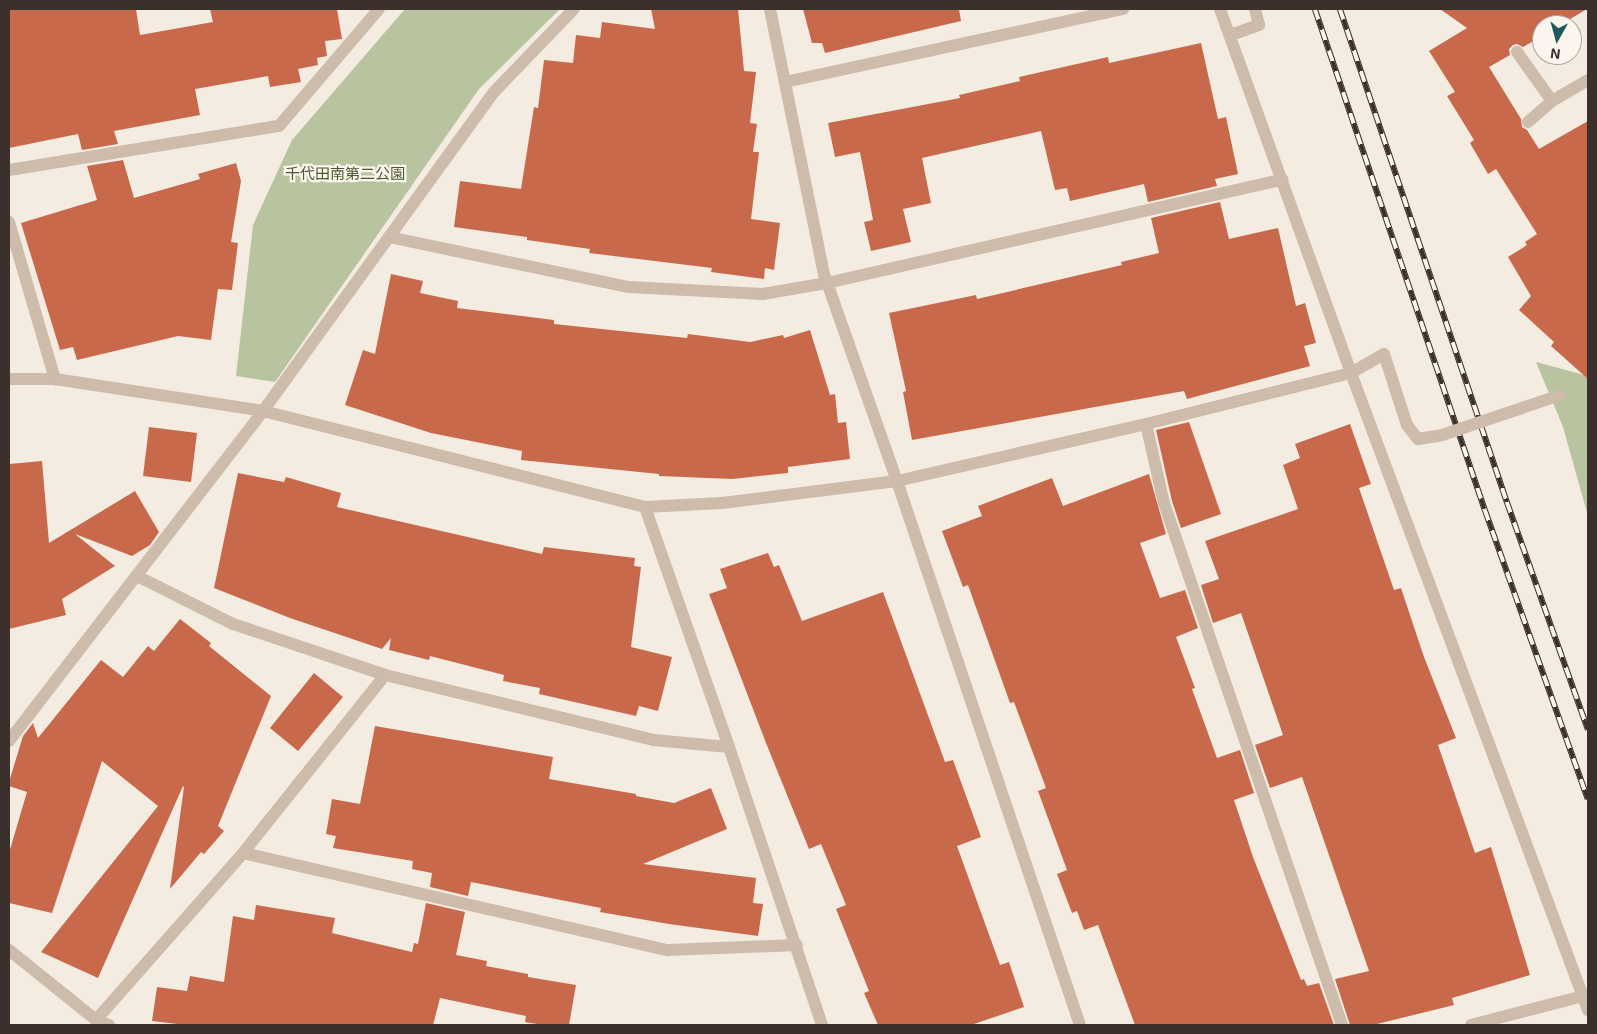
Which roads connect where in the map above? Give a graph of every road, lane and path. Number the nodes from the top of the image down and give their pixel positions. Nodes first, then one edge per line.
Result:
1 (379, 9) edge
2 (574, 9) edge
3 (770, 9) edge
4 (1123, 9) edge
5 (1220, 9) edge
6 (1255, 9) edge
7 (1231, 35) junction
8 (1517, 52) dead end
9 (1588, 80) edge
10 (785, 82) junction
11 (1552, 101) junction
12 (1528, 122) dead end
13 (9, 170) edge
14 (1282, 180) junction
15 (9, 222) edge
16 (389, 237) junction
17 (827, 283) junction
18 (1351, 373) junction
19 (9, 379) edge
20 (55, 379) junction
21 (1560, 395) dead end
22 (263, 412) junction
23 (1146, 424) junction
24 (897, 481) junction
25 (645, 507) junction
26 (137, 576) junction
27 (386, 675) junction
28 (9, 741) edge
29 (729, 747) junction
30 (243, 853) junction
31 (797, 945) junction
32 (9, 950) edge
33 (1583, 996) junction
34 (1588, 1010) edge
35 (96, 1020) junction
36 (109, 1025) edge
37 (822, 1025) edge
38 (1080, 1025) edge
39 (1342, 1025) edge
40 (1471, 1025) edge

1 - 13 street
2 - 16 street
3 - 10 street
4 - 10 street
5 - 7 street
6 - 7 street
7 - 14 street
8 - 11 street
9 - 11 street
10 - 17 street
11 - 12 street
14 - 17 street
14 - 18 street
15 - 20 street
16 - 17 street
16 - 22 street
17 - 24 street
18 - 21 street, bridge
18 - 23 street
18 - 33 street
19 - 20 street
20 - 22 street
22 - 25 street
22 - 26 street
23 - 24 street
23 - 39 street
24 - 25 street
24 - 38 street
25 - 29 street
26 - 27 street
26 - 28 street
27 - 29 street
27 - 30 street
29 - 31 street
30 - 31 street
30 - 35 street
31 - 37 street
32 - 35 street
33 - 34 street
33 - 40 street
35 - 36 street

